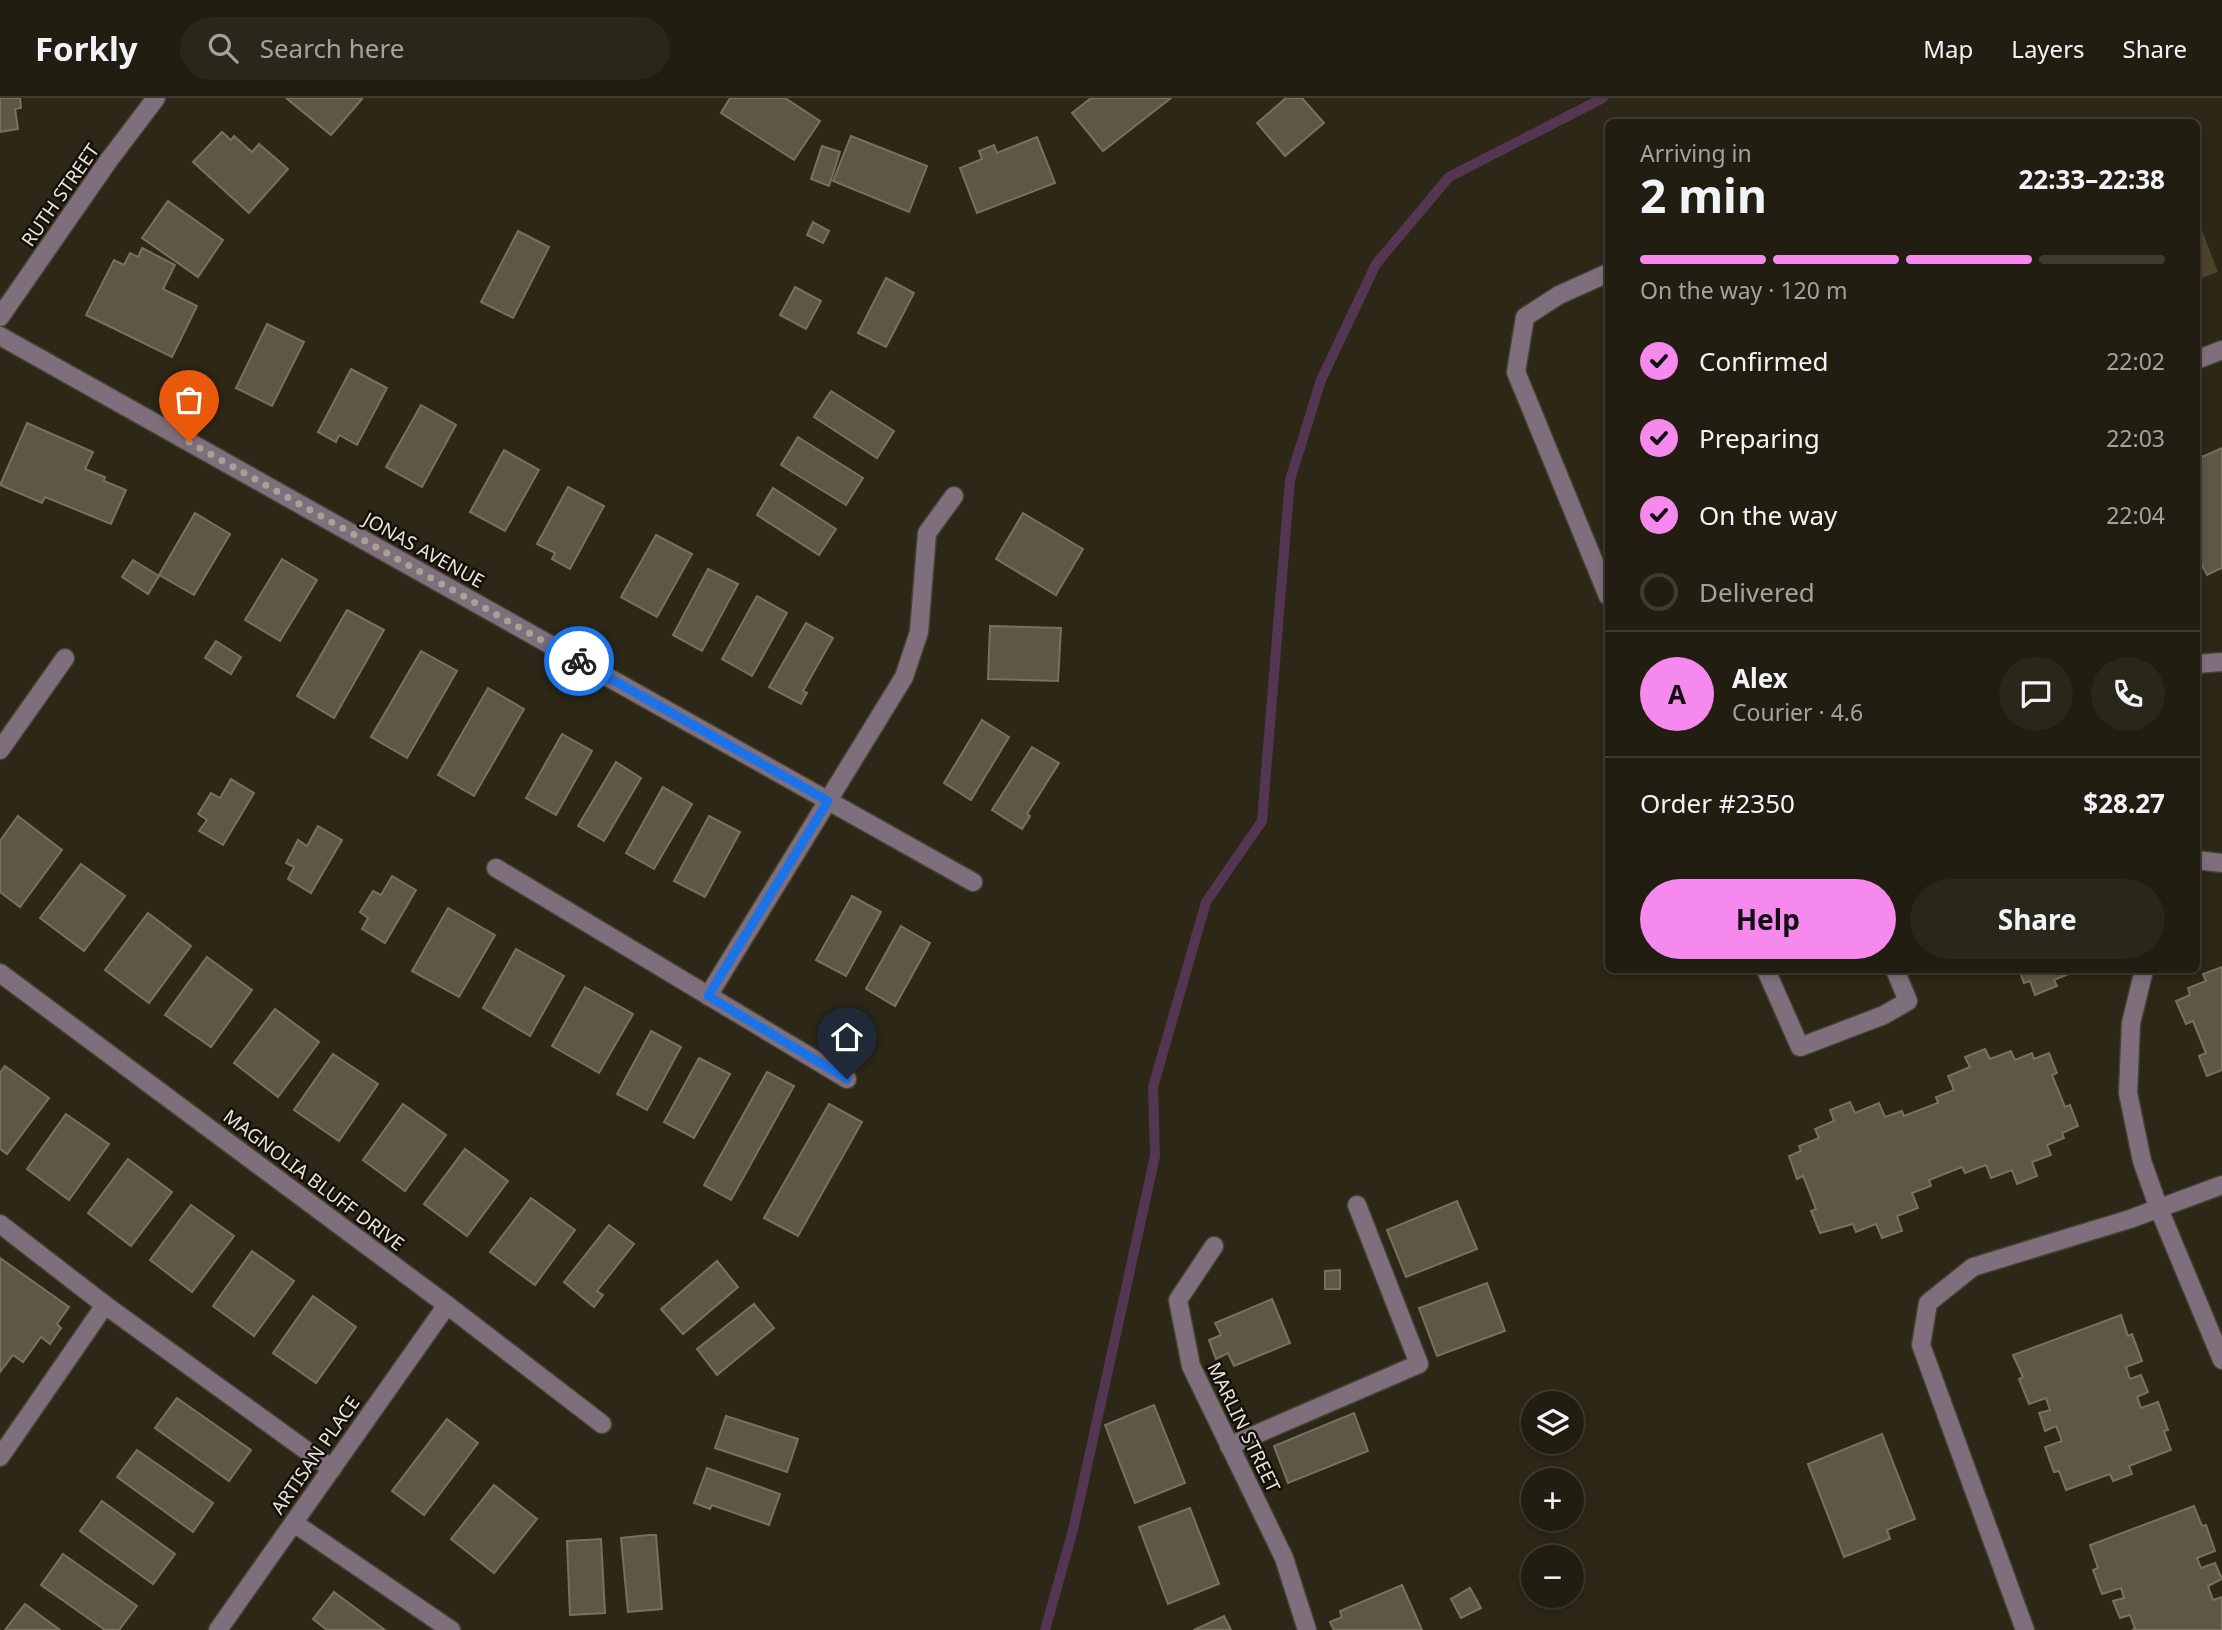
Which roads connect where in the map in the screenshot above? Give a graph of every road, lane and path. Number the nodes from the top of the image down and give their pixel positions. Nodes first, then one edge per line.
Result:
1 (156, 98) edge
2 (1605, 274) edge
3 (0, 317) edge
4 (0, 336) edge
5 (2222, 350) edge
6 (2200, 358) edge
7 (954, 496) dead end
8 (1605, 589) edge
9 (65, 658) dead end
10 (2222, 662) edge
11 (2200, 664) edge
12 (0, 750) edge
13 (828, 801) junction
14 (2222, 863) edge
15 (2200, 865) edge
16 (496, 868) dead end
17 (973, 882) dead end
18 (0, 973) edge
19 (1767, 973) edge
20 (1896, 973) edge
21 (2143, 973) edge
22 (708, 996) junction
23 (847, 1079) dead end
24 (2222, 1185) edge
25 (1357, 1206) dead end
26 (2159, 1209) junction
27 (0, 1224) edge
28 (1214, 1246) dead end
29 (106, 1305) junction
30 (447, 1305) junction
31 (2222, 1360) edge
32 (602, 1424) dead end
33 (1229, 1446) junction
34 (0, 1457) edge
35 (332, 1469) junction
36 (293, 1523) junction
37 (218, 1630) edge
38 (451, 1630) edge
39 (1307, 1630) edge
40 (2025, 1630) edge

1 - 3 street, RUTH STREET
2 - 8 street
4 - 13 street, JONAS AVENUE
5 - 6 street
7 - 13 street
9 - 12 street
10 - 11 street
13 - 17 street, JONAS AVENUE
13 - 22 street
14 - 15 street
16 - 22 street
18 - 30 street, MAGNOLIA BLUFF DRIVE
19 - 20 street
21 - 26 street
22 - 23 street
24 - 26 street
25 - 33 street
26 - 31 street
26 - 40 street
27 - 29 street
28 - 33 street, MARLIN STREET
29 - 34 street
29 - 35 street
30 - 32 street, MAGNOLIA BLUFF DRIVE
30 - 35 street, ARTISAN PLACE
33 - 39 street, MARLIN STREET
35 - 36 street, ARTISAN PLACE
36 - 37 street, ARTISAN PLACE
36 - 38 street

